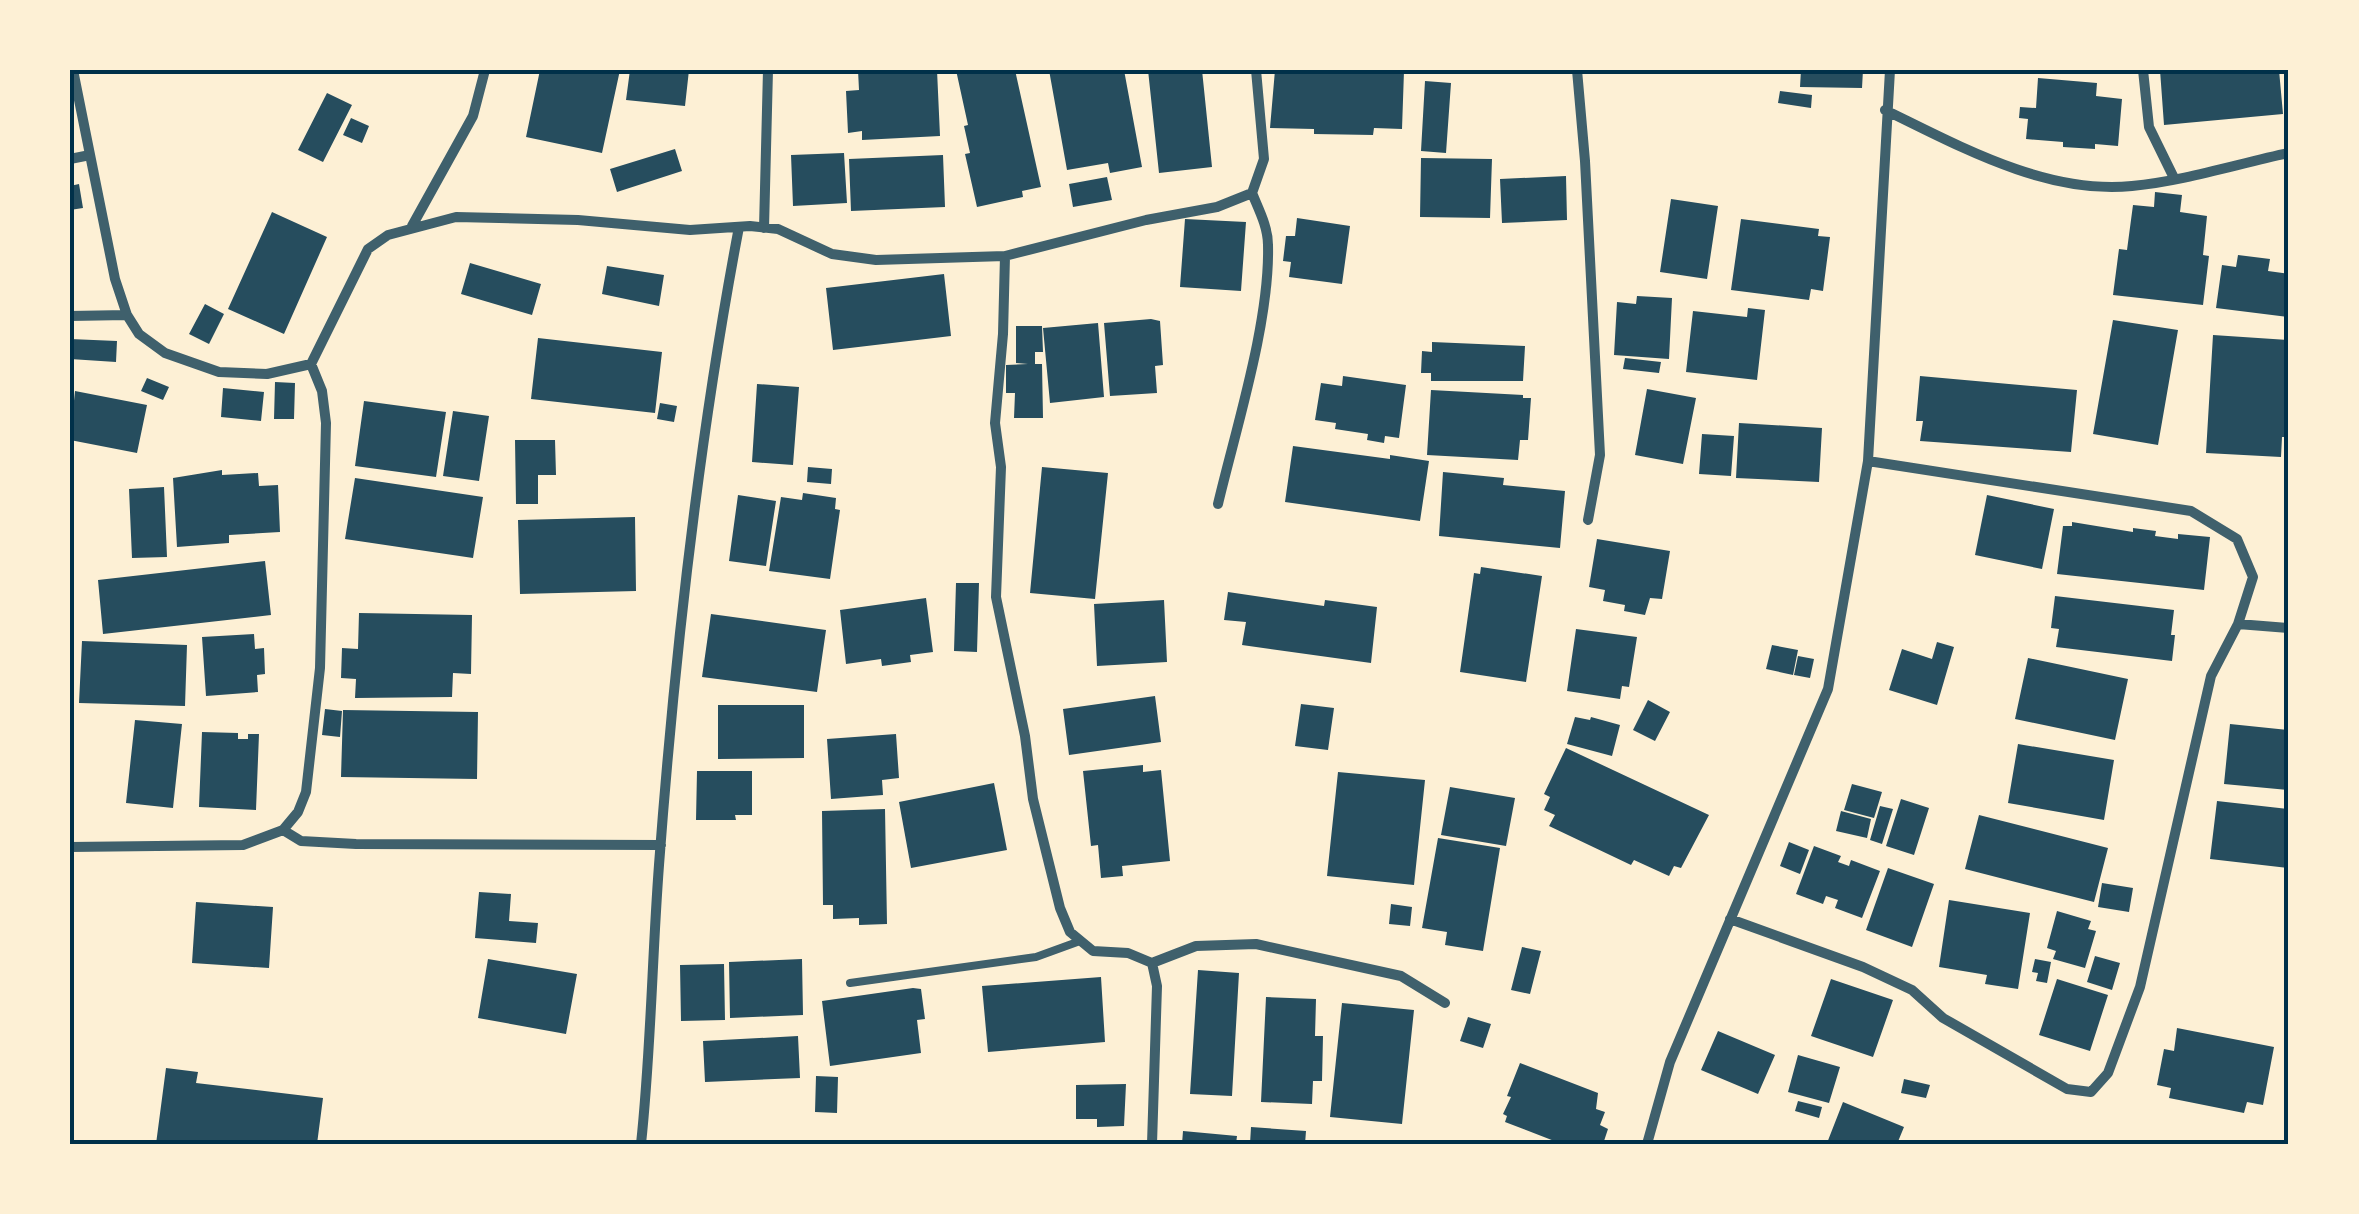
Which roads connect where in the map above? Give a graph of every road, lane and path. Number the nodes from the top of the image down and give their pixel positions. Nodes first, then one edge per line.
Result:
1 (73, 70) edge
2 (485, 70) edge
3 (768, 70) edge
4 (1256, 70) edge
5 (1577, 70) edge
6 (1890, 70) edge
7 (2144, 70) edge
8 (1886, 110) junction
9 (2289, 153) edge
10 (90, 156) junction
11 (70, 159) edge
12 (2174, 178) junction
13 (1252, 194) junction
14 (412, 226) junction
15 (739, 226) junction
16 (764, 228) junction
17 (1005, 256) junction
18 (126, 315) junction
19 (70, 316) edge
20 (311, 364) junction
21 (1868, 461) junction
22 (1218, 504) dead end
23 (1588, 520) dead end
24 (2238, 624) junction
25 (2289, 628) edge
26 (283, 830) junction
27 (661, 845) junction
28 (70, 847) edge
29 (1730, 919) junction
30 (1080, 941) junction
31 (1152, 964) junction
32 (850, 982) dead end
33 (1444, 1003) dead end
34 (641, 1144) edge
35 (1152, 1144) edge
36 (1648, 1144) edge

1 - 10 street
2 - 14 street
3 - 16 street
4 - 13 street
5 - 23 street
6 - 8 street
7 - 12 street
8 - 12 street
8 - 21 street
9 - 12 street
10 - 11 street
10 - 18 street
13 - 17 street
13 - 22 street
14 - 15 street
14 - 20 street
15 - 16 street
15 - 27 street
16 - 17 street
17 - 30 street
18 - 19 street
18 - 20 street
20 - 26 street
21 - 24 street
21 - 29 street
24 - 25 street
24 - 29 street
26 - 27 street
26 - 28 street
27 - 34 street
29 - 36 street
30 - 31 street
30 - 32 lane
31 - 33 street
31 - 35 street

